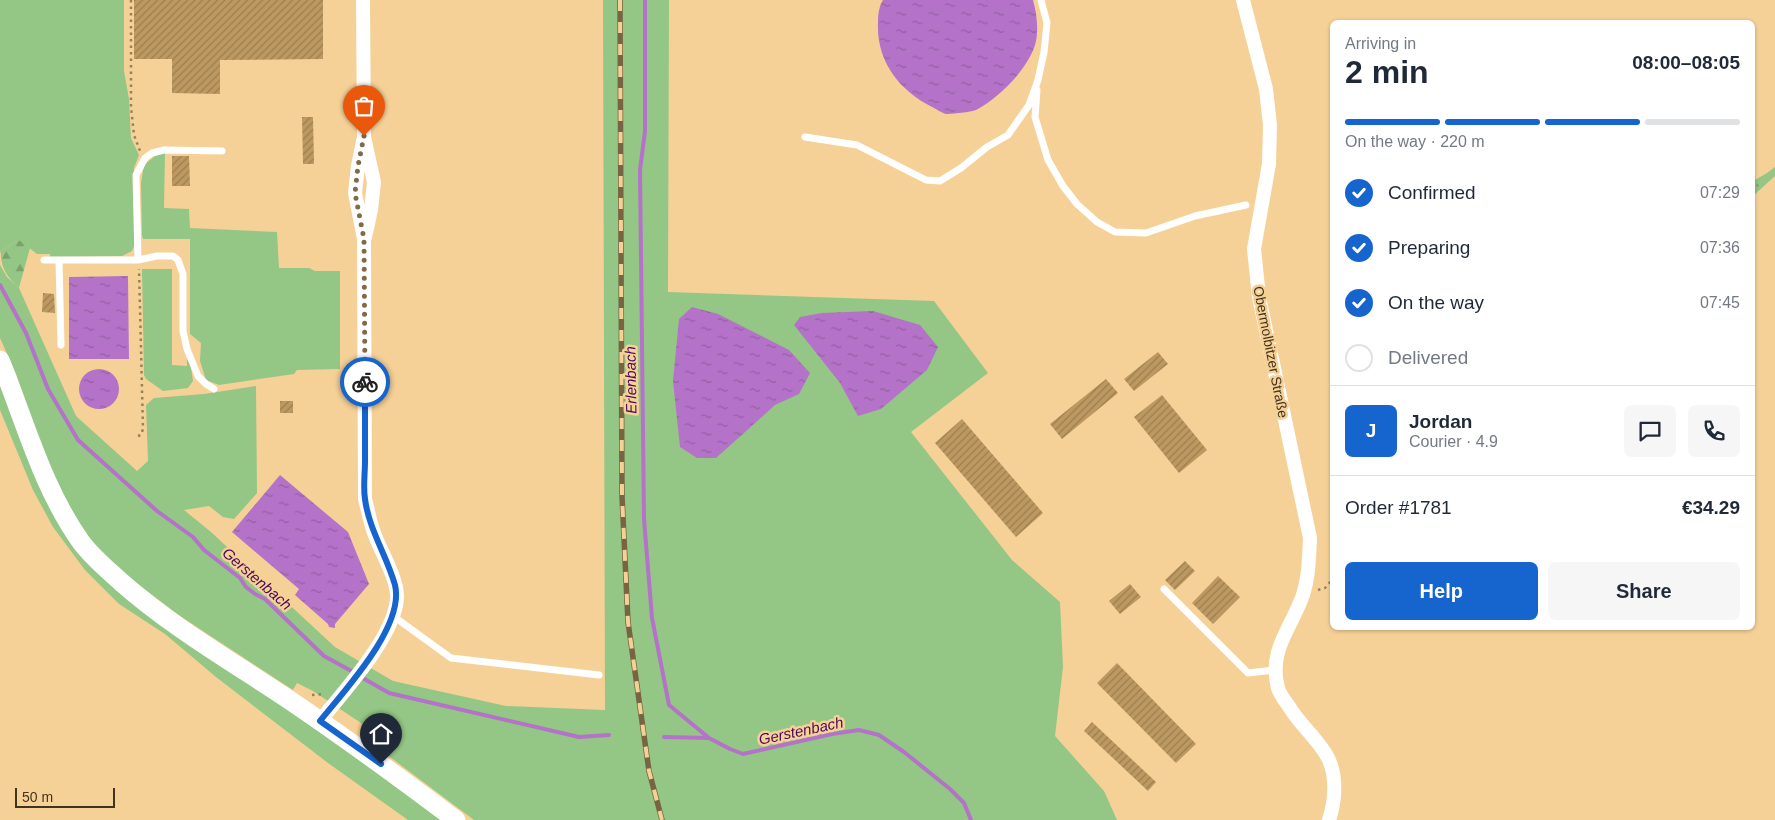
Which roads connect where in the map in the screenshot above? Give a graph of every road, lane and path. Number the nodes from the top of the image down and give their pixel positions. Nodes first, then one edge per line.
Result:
1 (131, 0) edge
2 (363, 0) edge
3 (1042, 0) edge
4 (1243, 0) edge
5 (1038, 80) junction
6 (805, 136) dead end
7 (222, 151) dead end
8 (145, 158) junction
9 (1758, 185) dead end
10 (1755, 188) edge
11 (1246, 205) dead end
12 (44, 260) dead end
13 (59, 260) junction
14 (138, 260) junction
15 (61, 345) dead end
16 (0, 360) edge
17 (214, 389) dead end
18 (138, 436) dead end
19 (1164, 589) dead end
20 (393, 616) junction
21 (1274, 670) junction
22 (599, 675) dead end
23 (326, 692) dead end
24 (291, 701) junction
25 (320, 721) junction
26 (456, 820) edge
27 (1329, 820) edge

1 - 8 path
2 - 20 street
3 - 5 lane
4 - 21 street, Obermolbitzer Straße
5 - 6 lane
5 - 11 lane
7 - 8 lane
8 - 14 lane
9 - 10 path
12 - 13 lane
13 - 14 lane
13 - 15 lane
14 - 17 lane
14 - 18 path
16 - 24 street
19 - 21 lane
20 - 22 lane
20 - 25 street
21 - 27 street, Obermolbitzer Straße
23 - 24 path
24 - 25 street
25 - 26 street

